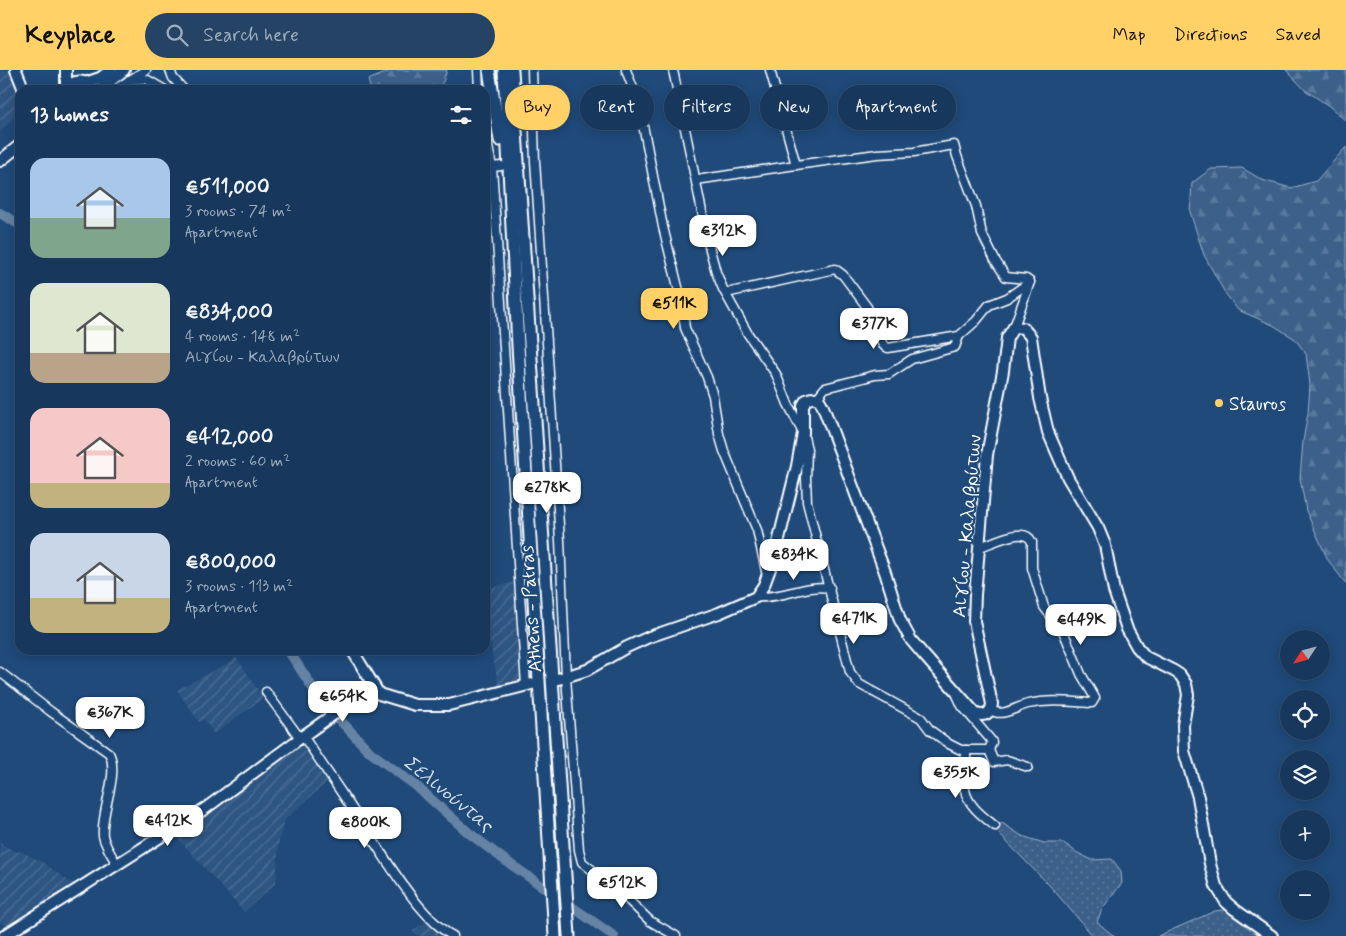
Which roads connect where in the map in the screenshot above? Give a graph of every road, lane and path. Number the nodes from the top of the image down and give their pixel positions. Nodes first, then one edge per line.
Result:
1 (16, 70) edge
2 (68, 70) edge
3 (111, 70) edge
4 (146, 70) edge
5 (170, 70) edge
6 (478, 70) edge
7 (489, 70) edge
8 (504, 70) edge
9 (512, 70) edge
10 (519, 70) edge
11 (532, 70) edge
12 (626, 70) edge
13 (673, 70) edge
14 (770, 70) edge
15 (127, 75) edge
16 (22, 85) edge
17 (66, 85) edge
18 (70, 85) edge
19 (86, 85) edge
20 (108, 85) edge
21 (118, 85) edge
22 (156, 85) edge
23 (179, 85) edge
24 (480, 85) edge
25 (513, 85) edge
26 (515, 85) edge
27 (515, 130) edge
28 (15, 149) edge
29 (0, 161) edge
30 (535, 161) junction
31 (523, 163) dead end
32 (796, 165) junction
33 (501, 166) dead end
34 (490, 168) edge
35 (696, 180) junction
36 (490, 193) edge
37 (510, 193) junction
38 (1030, 282) junction
39 (726, 293) junction
40 (1014, 327) junction
41 (958, 336) junction
42 (817, 398) junction
43 (551, 420) junction
44 (542, 424) tunnel mouth
45 (803, 433) junction
46 (521, 434) tunnel mouth
47 (510, 438) junction
48 (980, 547) junction
49 (767, 576) junction
50 (830, 588) junction
51 (756, 597) junction
52 (355, 655) edge
53 (0, 672) edge
54 (562, 678) junction
55 (531, 685) joint
56 (374, 686) junction
57 (954, 688) junction
58 (266, 692) dead end
59 (991, 710) junction
60 (301, 737) junction
61 (966, 750) junction
62 (989, 750) junction
63 (1028, 767) dead end
64 (995, 826) dead end
65 (117, 864) junction
66 (4, 936) edge
67 (454, 936) edge
68 (555, 936) edge
69 (569, 936) edge
70 (676, 936) edge
71 (1272, 936) edge

1 - 16 main road
2 - 17 main road
2 - 19 main road
3 - 19 main road
4 - 15 street
5 - 23 street
6 - 24 street
7 - 37 highway
8 - 37 highway, Athens - Patras
9 - 25 highway, Athens - Patras
10 - 26 highway
11 - 30 street
12 - 49 street
13 - 35 street
14 - 32 street
15 - 20 main road
15 - 21 street
15 - 22 street
18 - 19 main road
27 - 69 highway, Athens - Patras
28 - 29 main road
30 - 31 street
30 - 43 street
32 - 35 street
32 - 38 street
33 - 34 street
35 - 39 street
36 - 47 street
37 - 68 highway, Athens - Patras
38 - 40 street
38 - 41 street
39 - 41 street
39 - 45 street
40 - 48 main road, Αιγίου - Καλαβρύτων
40 - 71 main road
41 - 42 street
42 - 45 main road
42 - 57 main road
43 - 44 street
43 - 54 street
45 - 49 main road
45 - 50 street
46 - 47 street
47 - 55 street
48 - 59 main road, Αιγίου - Καλαβρύτων
48 - 59 street
49 - 51 main road
50 - 51 street
50 - 61 street
51 - 54 main road
52 - 56 main road
53 - 65 street
54 - 70 street
55 - 56 main road
56 - 60 main road
57 - 59 main road
57 - 62 street
58 - 60 street
60 - 65 main road
60 - 67 street
61 - 62 street
61 - 64 street
62 - 63 street
65 - 66 main road

